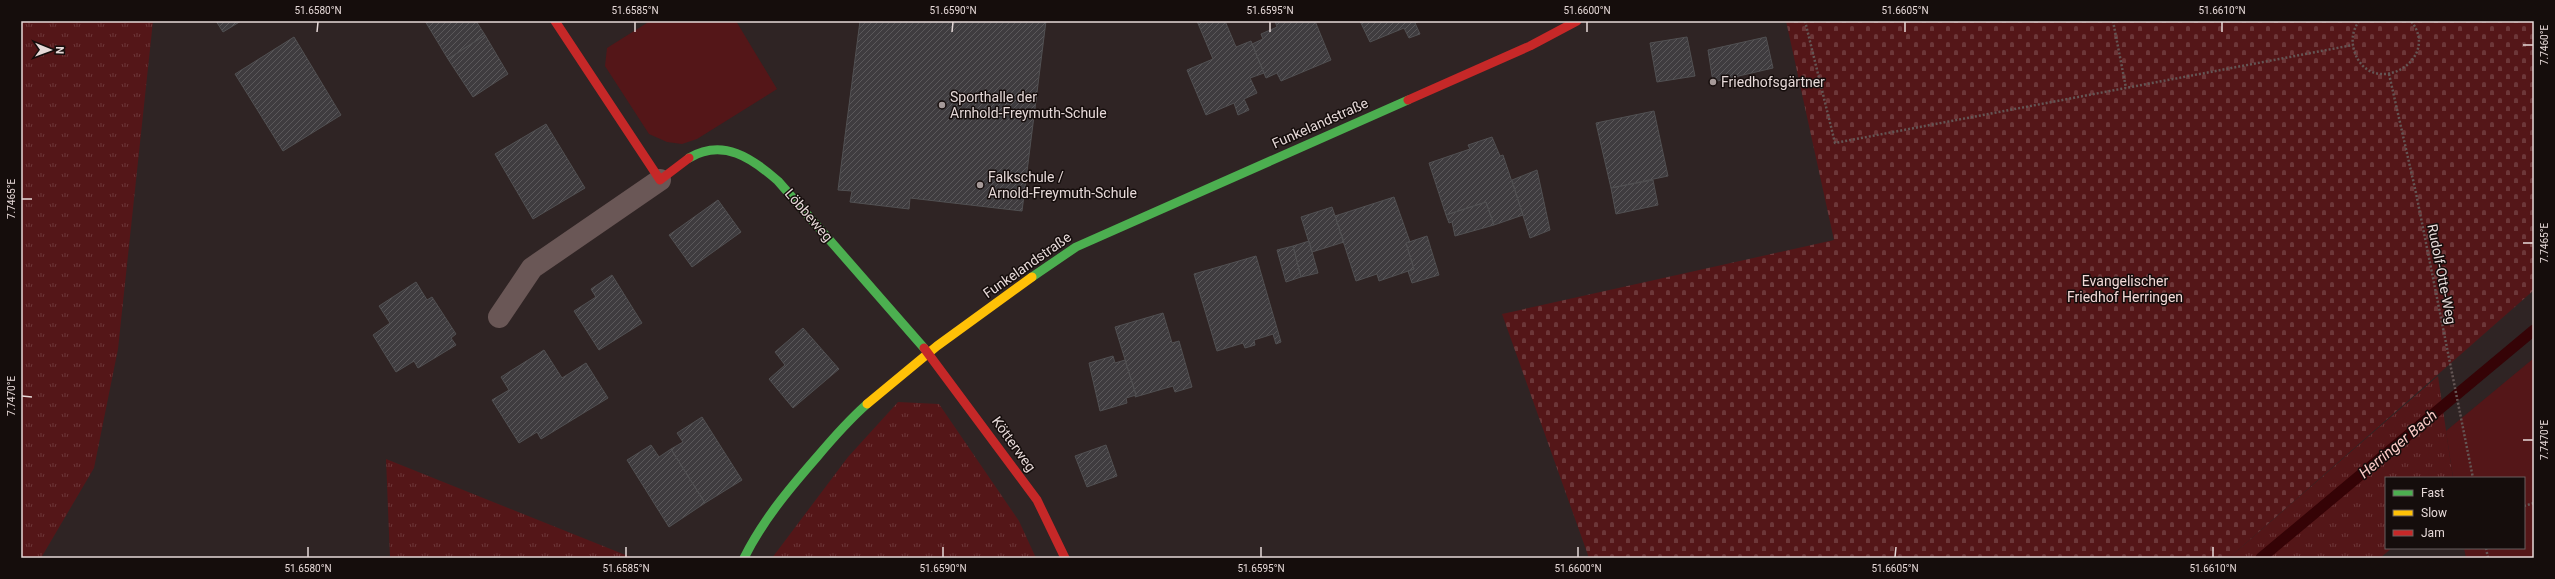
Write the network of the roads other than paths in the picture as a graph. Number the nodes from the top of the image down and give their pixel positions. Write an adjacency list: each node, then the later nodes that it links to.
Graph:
1 (555, 21): 3 (street)
2 (1577, 21): 5 (street, Funkelandstraße)
3 (660, 180): 4 (street, Löbbeweg); 5 (street, Löbbeweg)
4 (498, 317)
5 (929, 354): 6 (street, Funkelandstraße); 7 (street, Kötterweg)
6 (744, 558)
7 (1065, 558)

